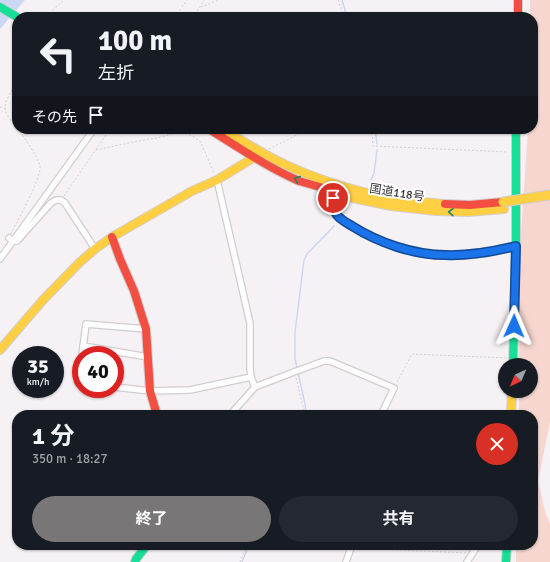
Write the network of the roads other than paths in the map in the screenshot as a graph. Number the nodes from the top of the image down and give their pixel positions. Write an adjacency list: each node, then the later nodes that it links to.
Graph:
1 (518, 0): 3 (main road)
2 (0, 7): 4 (main road)
3 (518, 12)
4 (12, 14)
5 (90, 134): 16 (street)
6 (218, 134): 9 (main road, 国道118号)
7 (230, 134): 9 (main road, 国道118号)
8 (516, 134): 17 (main road)
9 (258, 155): 10 (main road); 11 (main road, 国道118号)
10 (217, 180): 15 (main road); 26 (street)
11 (335, 188): 14 (main road, 国道118号); 17 (main road)
12 (550, 195): 14 (main road, 国道118号, bridge)
13 (550, 202): 14 (main road, 国道118号)
14 (503, 206)
15 (112, 237): 18 (main road); 20 (main road)
16 (11, 240): 18 (street); 19 (street)
17 (516, 246): 25 (main road)
18 (95, 249): 22 (main road)
19 (0, 259)
20 (146, 329): 21 (street); 24 (main road)
21 (83, 346)
22 (0, 350)
23 (124, 353): 24 (street)
24 (148, 357): 29 (main road)
25 (513, 358)
26 (251, 377): 27 (street); 29 (street)
27 (255, 387): 32 (street); 33 (street)
28 (124, 388): 29 (street)
29 (150, 391): 31 (main road)
30 (512, 398): 34 (main road)
31 (156, 410)
32 (234, 410)
33 (383, 410)
34 (511, 410)
35 (143, 550): 39 (main road)
36 (351, 550): 40 (street)
37 (474, 550): 41 (street)
38 (507, 550): 42 (main road)
39 (134, 561)
40 (346, 562)
41 (467, 562)
42 (506, 562)

